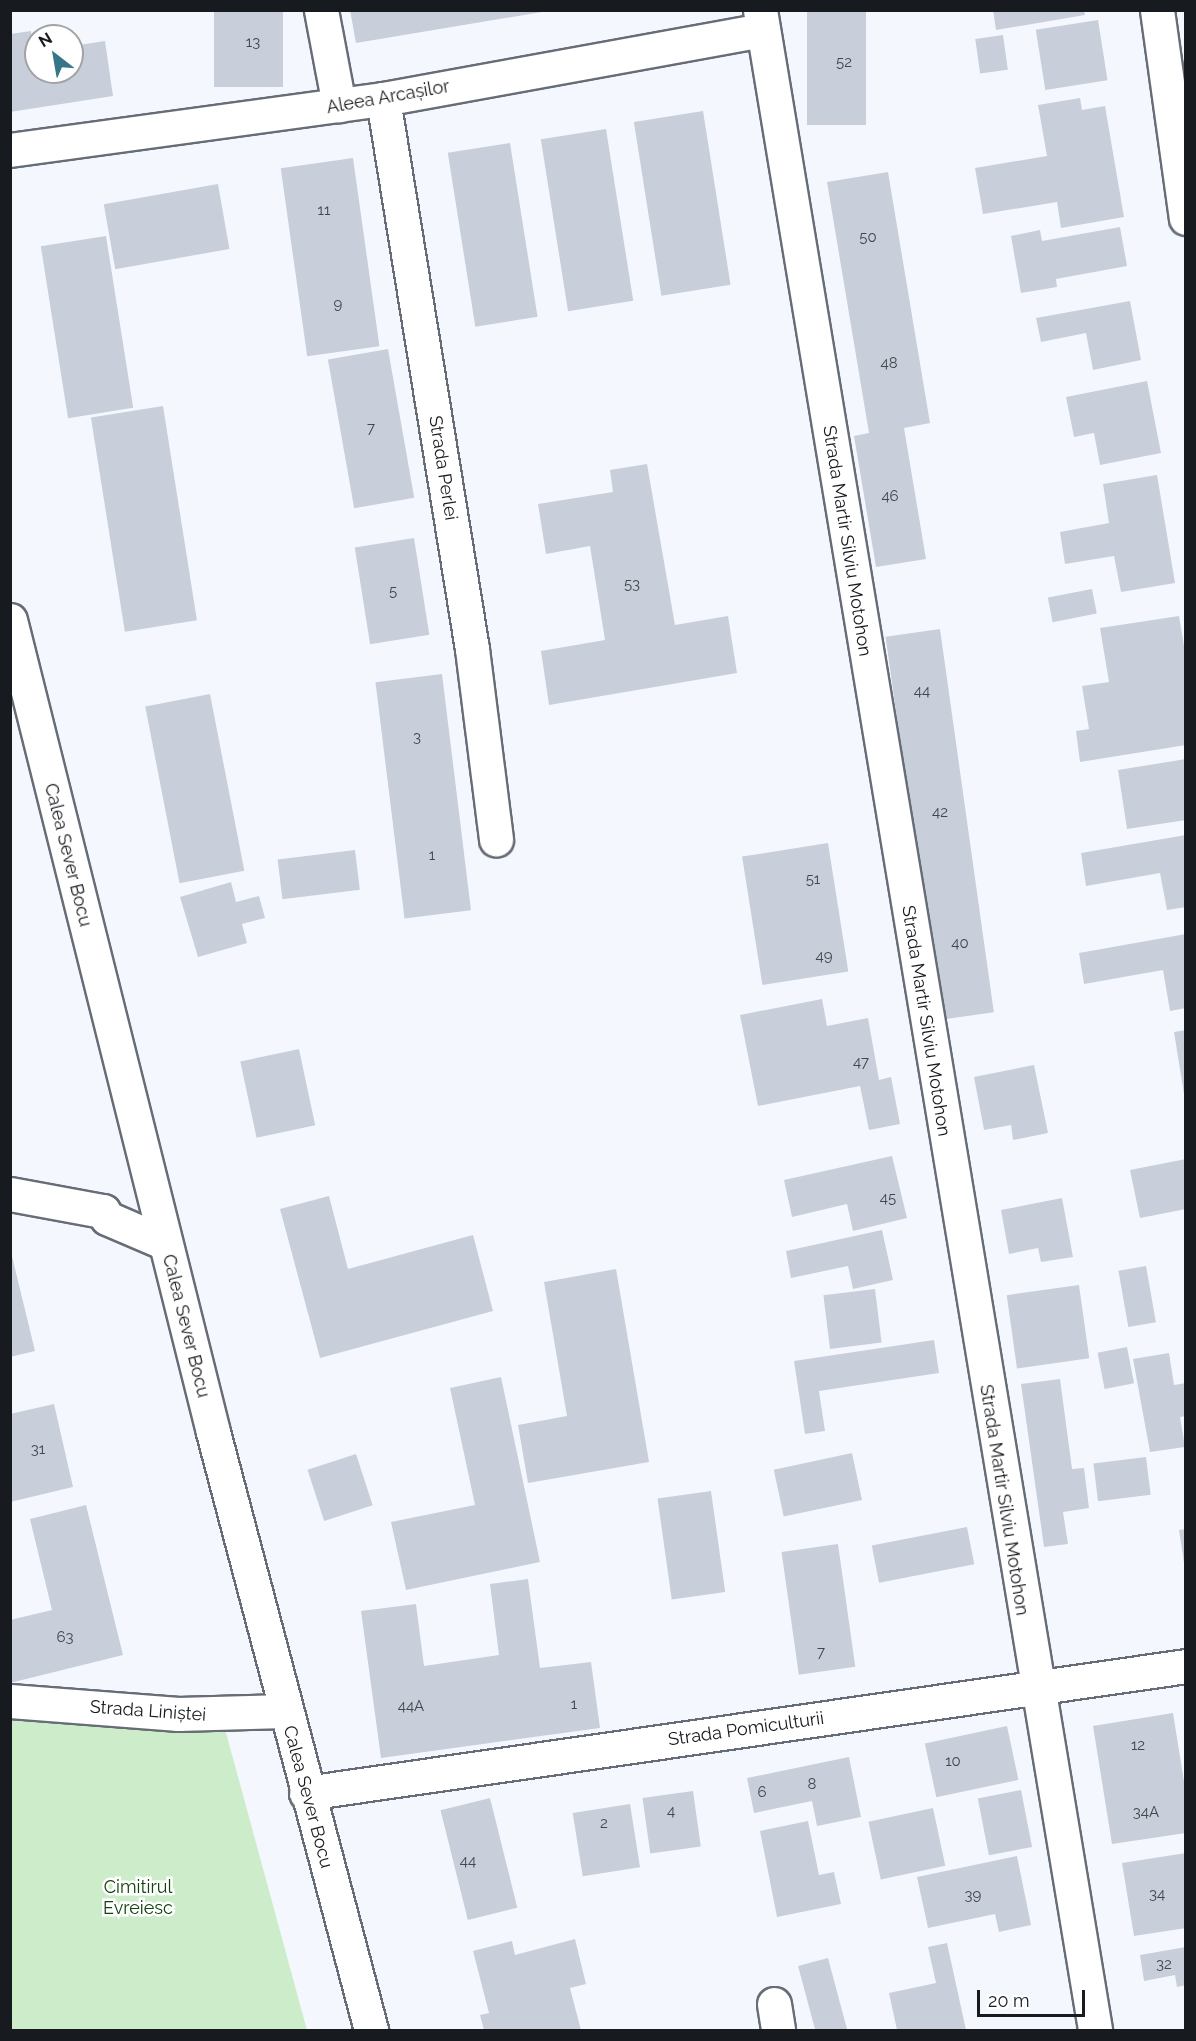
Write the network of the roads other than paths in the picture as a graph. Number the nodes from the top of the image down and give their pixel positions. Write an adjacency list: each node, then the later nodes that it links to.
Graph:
1 (321, 10): 5 (street)
2 (1157, 10): 6 (street)
3 (762, 20): 4 (street, Aleea Arcașilor); 14 (street, Strada Martir Silviu Motohon)
4 (383, 99): 5 (street, Aleea Arcașilor); 10 (street, Strada Perlei)
5 (339, 105): 7 (street, Aleea Arcașilor)
6 (1179, 123): 8 (street)
7 (10, 150)
8 (1185, 218)
9 (10, 620): 12 (street, Calea Sever Bocu)
10 (496, 839)
11 (10, 1194): 12 (street)
12 (165, 1243): 16 (street, Calea Sever Bocu)
13 (1185, 1666): 14 (street, Strada Pomiculturii)
14 (1035, 1687): 17 (street, Strada Pomiculturii); 19 (street, Strada Martir Silviu Motohon)
15 (10, 1701): 16 (street, Strada Liniștei)
16 (285, 1711): 17 (street, Calea Sever Bocu)
17 (306, 1793): 18 (street, Calea Sever Bocu)
18 (371, 2031)
19 (1095, 2031)

